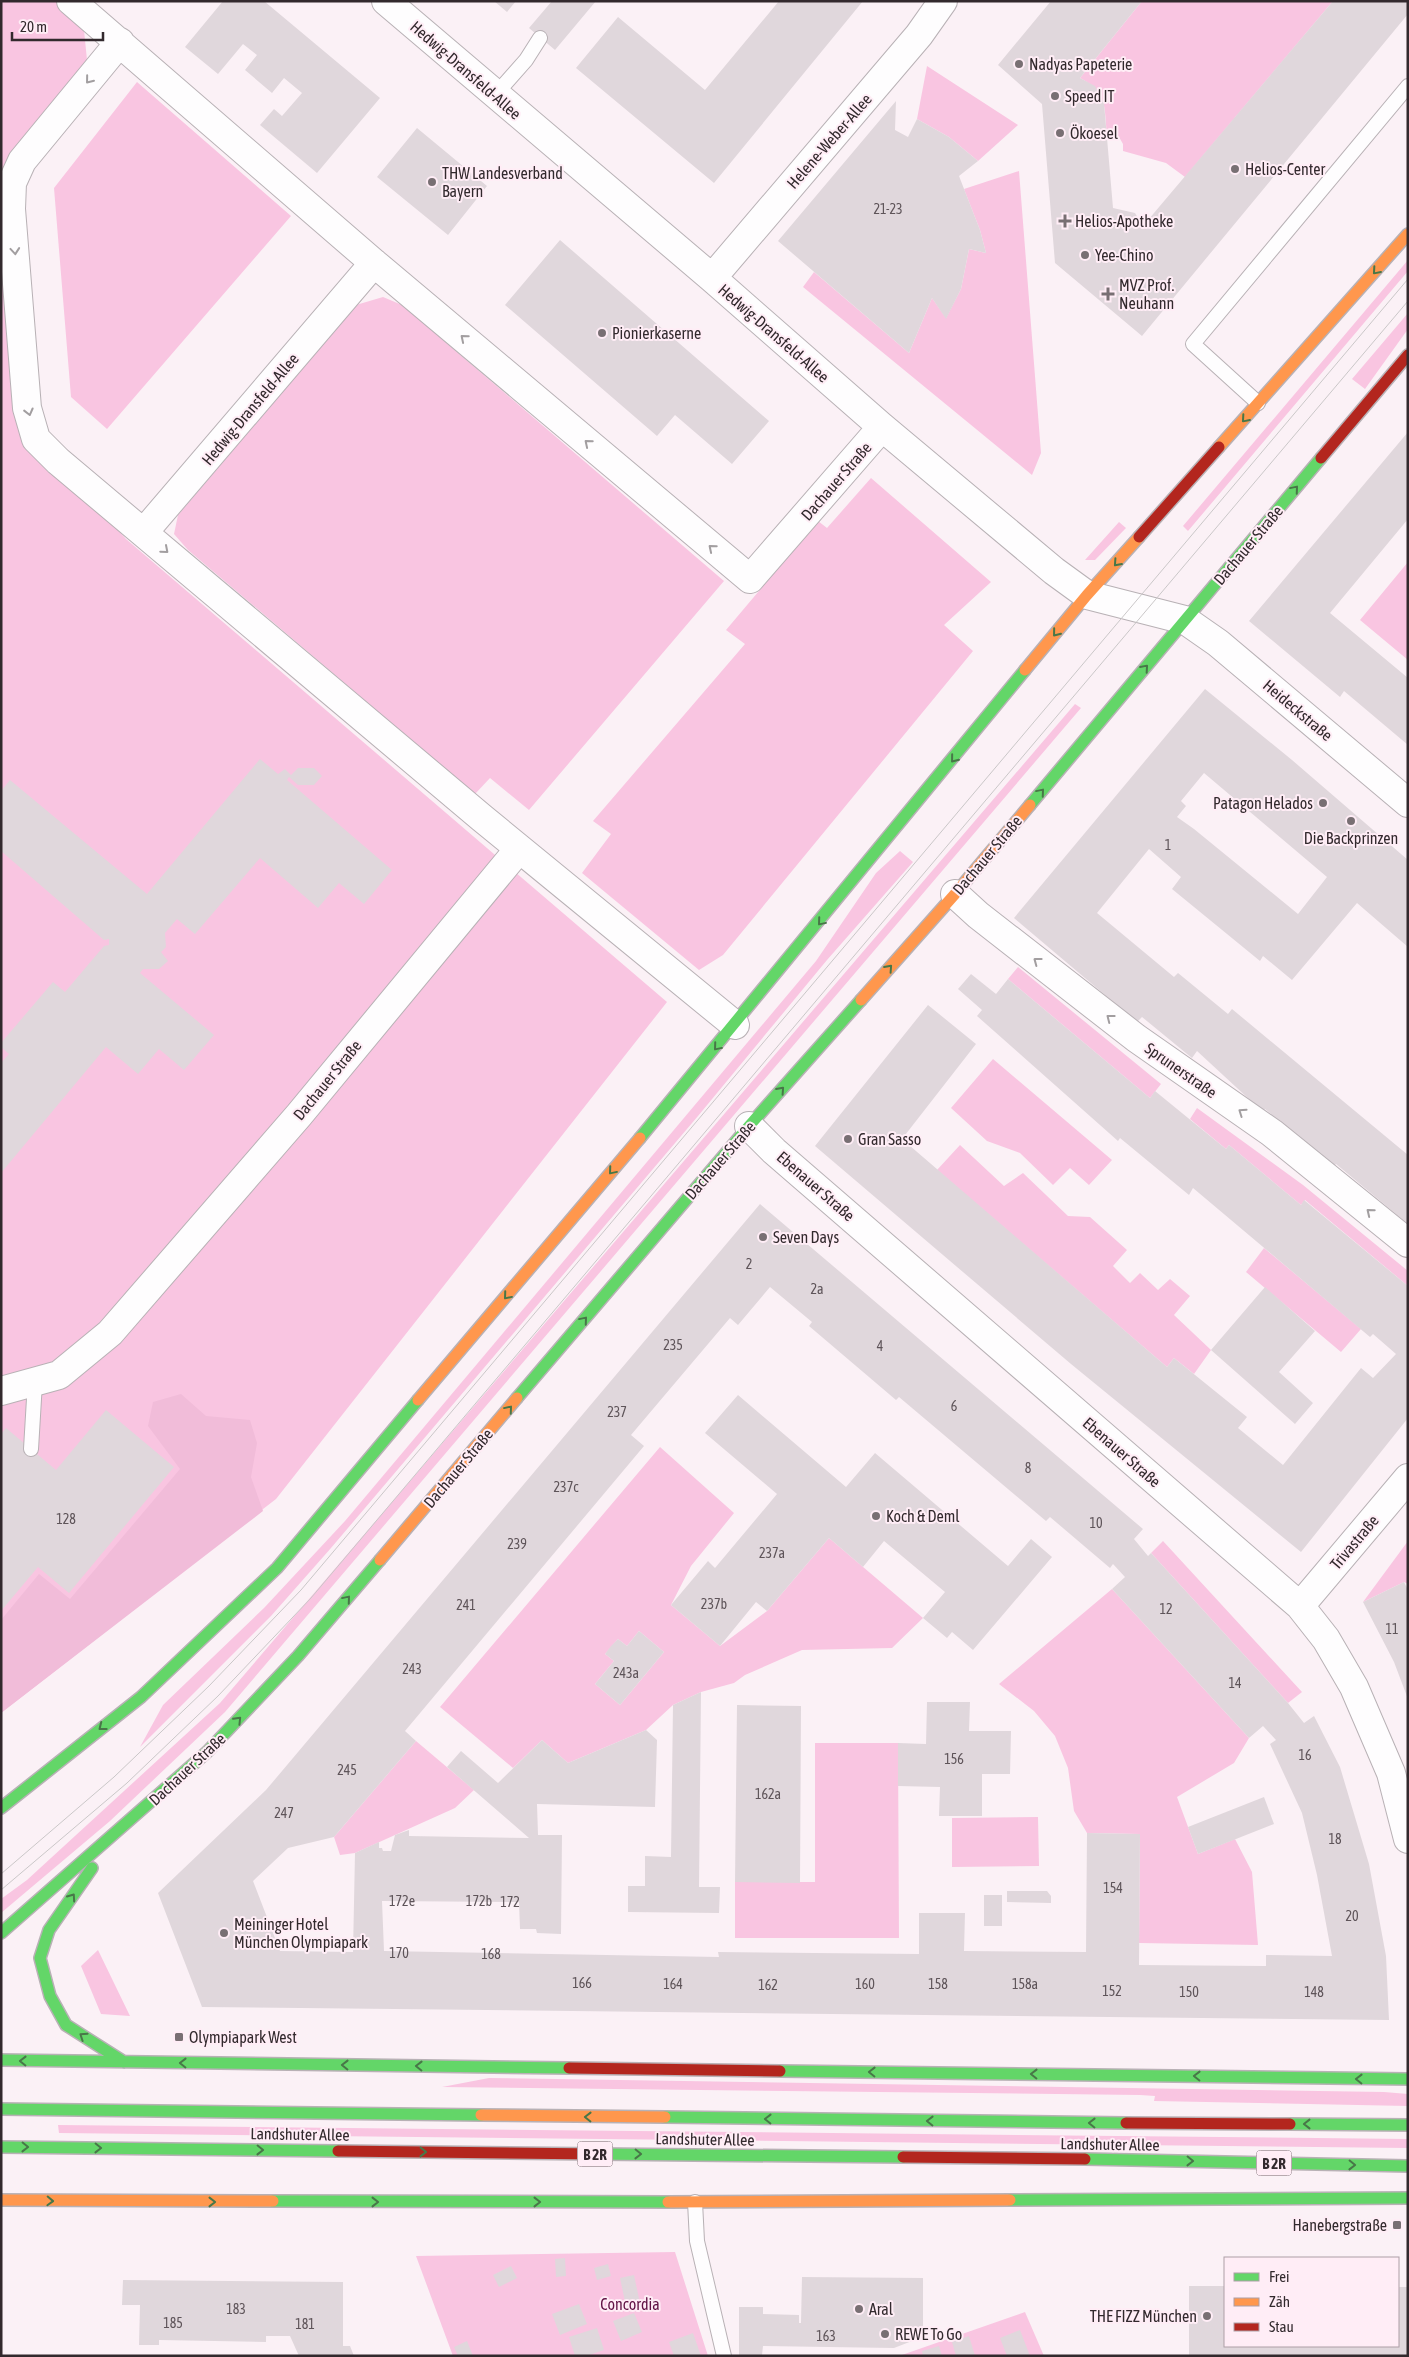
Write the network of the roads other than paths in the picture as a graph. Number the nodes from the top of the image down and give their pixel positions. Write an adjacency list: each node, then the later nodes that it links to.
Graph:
1 (71, 1): 5 (street)
2 (386, 1): 7 (street, Hedwig-Dransfeld-Allee)
3 (943, 1): 11 (street, Helene-Weber-Allee)
4 (540, 38): 7 (lane)
5 (120, 42): 8 (street, one-way to 8); 10 (street)
6 (1408, 86): 13 (lane)
7 (495, 95): 11 (street, Hedwig-Dransfeld-Allee)
8 (6, 205): 15 (street, one-way to 15)
9 (1408, 234): 13 (main road, one-way to 13)
10 (374, 263): 14 (street, Dachauer Straße, one-way to 10); 15 (street, Hedwig-Dransfeld-Allee)
11 (712, 278): 14 (street, Hedwig-Dransfeld-Allee)
12 (1408, 355): 17 (main road, Dachauer Straße, one-way to 12)
13 (1258, 403): 16 (main road, one-way to 16)
14 (882, 427): 16 (street, Hedwig-Dransfeld-Allee)
15 (144, 532): 19 (street, one-way to 19)
16 (1087, 595): 17 (street, Hedwig-Dransfeld-Allee); 21 (main road, one-way to 21)
17 (1186, 620): 18 (street, Heideckstraße); 20 (main road, Dachauer Straße, one-way to 17)
18 (1408, 803)
19 (519, 849): 21 (street); 24 (street, Dachauer Straße)
20 (955, 894): 22 (main road, Dachauer Straße, one-way to 20); 23 (street, Sprunerstraße, one-way to 20)
21 (735, 1025): 29 (main road, one-way to 29)
22 (749, 1126): 28 (street, Ebenauer Straße); 30 (main road, Dachauer Straße, one-way to 22)
23 (1408, 1243)
24 (35, 1382): 25 (street, Dachauer Straße); 26 (lane)
25 (1, 1391)
26 (31, 1449)
27 (1408, 1478): 28 (street, Trivastraße)
28 (1300, 1606): 31 (street, Ebenauer Straße)
29 (1, 1808)
30 (113, 1837): 32 (main road, Dachauer Straße); 34 (main road, one-way to 30)
31 (1408, 1839)
32 (1, 1933)
33 (1, 2060): 34 (main road, one-way to 33)
34 (124, 2062): 35 (main road, one-way to 34)
35 (1408, 2079)
36 (1, 2109): 37 (main road, Landshuter Allee, one-way to 36)
37 (1408, 2125)
38 (1, 2147): 39 (main road, Landshuter Allee / B 2R, one-way to 39)
39 (1408, 2166)
40 (1408, 2198): 42 (main road)
41 (1, 2200): 42 (main road, one-way to 42)
42 (695, 2202): 43 (lane)
43 (724, 2356)

